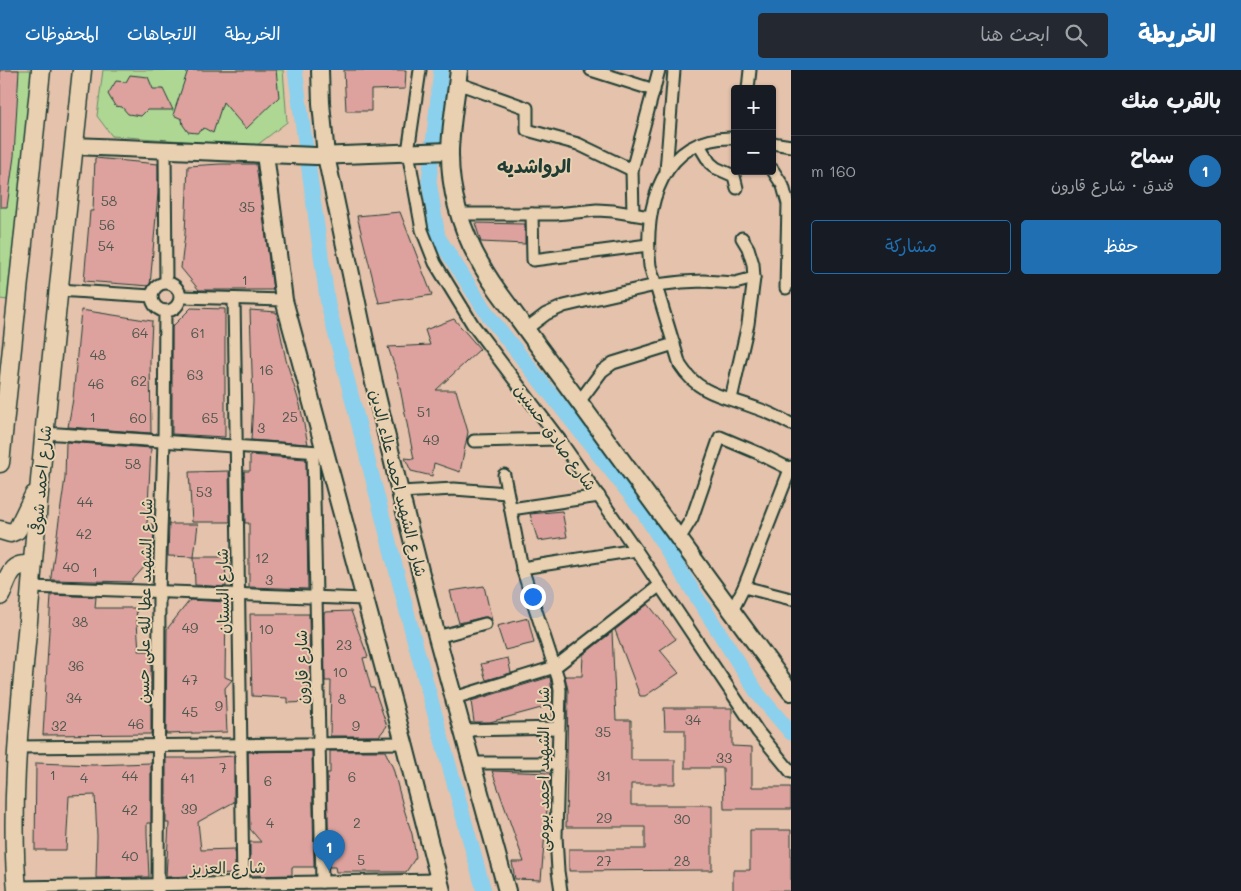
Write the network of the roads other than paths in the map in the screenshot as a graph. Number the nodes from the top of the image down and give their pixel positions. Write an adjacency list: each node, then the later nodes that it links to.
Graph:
1 (41, 70): 53 (main road)
2 (82, 70): 15 (main road, شارع احمد شوقى)
3 (320, 70): 21 (street, شارع الشهيد احمد علاء الدين)
4 (420, 70): 19 (street, شارع صادق حسنين)
5 (591, 70): 11 (street)
6 (659, 70): 11 (street)
7 (674, 70): 23 (street)
8 (750, 70): 10 (street)
9 (458, 77): 18 (street); 22 (street)
10 (748, 85)
11 (654, 90): 22 (street)
12 (731, 138): 14 (street)
13 (776, 144): 16 (street)
14 (698, 145): 23 (street); 25 (street)
15 (74, 146): 17 (street); 36 (main road, شارع احمد شوقى)
16 (791, 146)
17 (165, 150): 20 (street); 33 (street)
18 (446, 151): 19 (street); 26 (street)
19 (414, 152): 21 (street); 48 (street, شارع صادق حسنين)
20 (269, 154): 21 (street); 40 (street)
21 (321, 156): 57 (street, شارع الشهيد احمد علاء الدين)
22 (632, 170): 28 (street)
23 (666, 171): 29 (street)
24 (776, 175): 35 (street)
25 (737, 188)
26 (458, 214): 27 (street); 42 (street)
27 (532, 214): 28 (street); 31 (street)
28 (633, 214): 29 (street)
29 (650, 217): 31 (street)
30 (742, 238): 32 (street)
31 (648, 245): 34 (street)
32 (754, 278): 34 (street); 44 (street)
33 (166, 282): 37 (street); 38 (street)
34 (656, 285): 42 (street); 43 (street)
35 (786, 288)
36 (58, 290): 37 (street); 47 (main road, شارع احمد شوقى)
37 (152, 296): 41 (street)
38 (181, 297): 39 (street); 41 (street)
39 (234, 299): 40 (street); 51 (street, شارع البستان)
40 (284, 300): 52 (street)
41 (165, 311): 50 (street, شارع الشهيد عطا لله على حسن)
42 (526, 329): 45 (street)
43 (674, 344): 44 (street); 45 (street)
44 (731, 399): 46 (street)
45 (579, 402): 62 (street)
46 (791, 424)
47 (44, 433): 50 (street); 56 (main road, شارع احمد شوقى)
48 (559, 439): 49 (street); 59 (street, شارع صادق حسنين)
49 (474, 441)
50 (164, 442): 51 (street); 69 (street, شارع الشهيد عطا لله على حسن)
51 (236, 447): 52 (street); 70 (street, شارع البستان)
52 (319, 452): 72 (street, شارع قارون); 73 (street)
53 (0, 463)
54 (791, 468): 62 (street); 68 (street)
55 (504, 475): 58 (street, شارع الشهيد احمد بيومى)
56 (40, 483): 61 (main road); 64 (main road, شارع احمد شوقى)
57 (400, 492): 58 (street); 77 (street, شارع الشهيد احمد علاء الدين)
58 (507, 493): 60 (street, شارع الشهيد احمد بيومى)
59 (599, 496): 60 (street); 63 (street, شارع صادق حسنين)
60 (511, 509): 65 (street, شارع الشهيد احمد بيومى)
61 (0, 530)
62 (679, 539): 75 (street)
63 (636, 550): 65 (street); 66 (street, شارع صادق حسنين)
64 (32, 566): 67 (main road, شارع احمد شوقى); 71 (main road)
65 (522, 568): 78 (street, شارع الشهيد احمد بيومى)
66 (659, 586): 78 (street); 90 (street, شارع صادق حسنين)
67 (30, 587): 69 (street); 87 (main road, شارع احمد شوقى)
68 (744, 587): 74 (street); 75 (street)
69 (159, 592): 70 (street); 85 (street, شارع الشهيد عطا لله على حسن)
70 (239, 595): 72 (street); 86 (street, شارع البستان)
71 (0, 596)
72 (316, 598): 73 (street); 84 (street, شارع قارون)
73 (365, 599): 83 (street)
74 (791, 599)
75 (732, 612): 79 (street)
76 (485, 624): 77 (street)
77 (437, 636): 80 (street, شارع الشهيد احمد علاء الدين)
78 (555, 668): 80 (street); 81 (street, شارع الشهيد احمد بيومى)
79 (791, 692)
80 (454, 698): 82 (street, شارع الشهيد احمد علاء الدين)
81 (558, 728): 82 (street); 89 (street, شارع الشهيد احمد بيومى)
82 (462, 730): 88 (street, شارع الشهيد احمد علاء الدين)
83 (404, 743): 84 (street); 93 (street)
84 (319, 744): 86 (street); 91 (street, شارع قارون)
85 (158, 745): 86 (street); 87 (street); 94 (street, شارع الشهيد عطا لله على حسن)
86 (241, 745): 92 (street, شارع البستان)
87 (18, 746): 95 (main road, شارع احمد شوقى)
88 (472, 763): 89 (street); 96 (street, شارع الشهيد احمد علاء الدين)
89 (558, 763): 97 (street, شارع الشهيد احمد بيومى)
90 (791, 772)
91 (322, 882): 92 (street, شارع العزيز); 93 (street, شارع العزيز)
92 (243, 883): 94 (street, شارع العزيز)
93 (440, 886)
94 (157, 888): 95 (street, شارع العزيز)
95 (17, 889)
96 (507, 891)
97 (561, 891)

